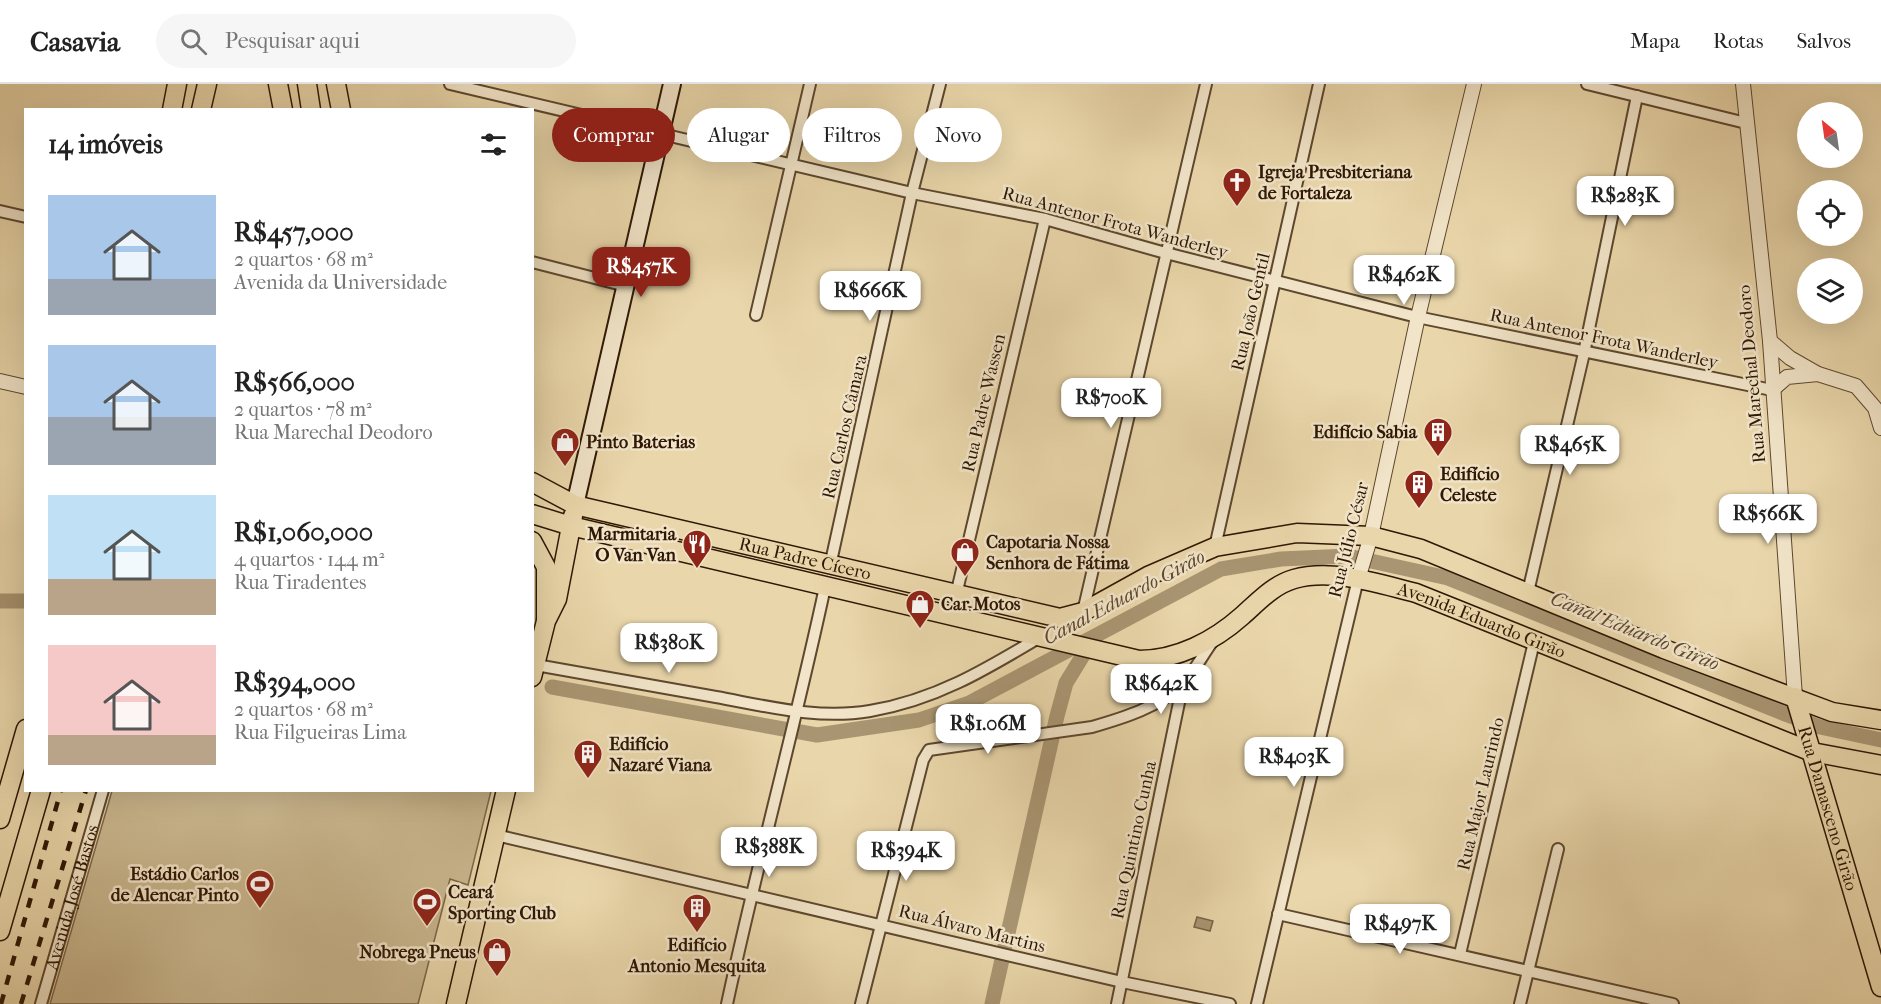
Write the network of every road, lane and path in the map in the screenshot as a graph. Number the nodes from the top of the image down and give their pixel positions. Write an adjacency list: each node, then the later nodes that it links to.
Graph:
1 (177, 84): 16 (main road)
2 (207, 84): 17 (main road)
3 (278, 84): 18 (main road)
4 (307, 84): 19 (main road)
5 (336, 84): 20 (main road)
6 (450, 84): 21 (street, Rua Antenor Frota Wanderley)
7 (672, 84): 22 (main road)
8 (810, 84): 26 (street)
9 (940, 84): 27 (street, Rua Carlos Câmara)
10 (1206, 84): 31 (street)
11 (1319, 84): 33 (street, Rua João Gentil)
12 (1474, 84): 36 (street, Rua Júlio César)
13 (1587, 84): 15 (street)
14 (1743, 84): 23 (street, Rua Marechal Deodoro)
15 (1637, 96): 23 (street); 38 (street)
16 (172, 108)
17 (201, 108)
18 (283, 108)
19 (311, 108)
20 (341, 108)
21 (553, 108)
22 (666, 108)
23 (1746, 123): 37 (street, Rua Marechal Deodoro)
24 (675, 137): 26 (street, Rua Antenor Frota Wanderley)
25 (654, 162): 34 (main road)
26 (791, 164): 27 (street, Rua Antenor Frota Wanderley); 35 (street)
27 (912, 193): 30 (street, Rua Antenor Frota Wanderley); 51 (street, Rua Carlos Câmara)
28 (0, 211): 29 (street)
29 (24, 217)
30 (1046, 219): 31 (street, Rua Antenor Frota Wanderley); 55 (street, Rua Padre Wassen)
31 (1167, 254): 33 (street, Rua Antenor Frota Wanderley); 56 (street)
32 (534, 263): 34 (street)
33 (1275, 282): 36 (street, Rua Antenor Frota Wanderley); 50 (street, Rua João Gentil)
34 (626, 286): 45 (main road)
35 (756, 315)
36 (1418, 318): 38 (street, Rua Antenor Frota Wanderley); 48 (street, Rua Júlio César)
37 (1770, 341): 39 (street); 42 (street, Rua Marechal Deodoro)
38 (1584, 353): 42 (street, Rua Antenor Frota Wanderley); 54 (street)
39 (1818, 374): 42 (street); 43 (street)
40 (0, 381): 41 (street)
41 (24, 387)
42 (1772, 390): 64 (street, Rua Marechal Deodoro)
43 (1881, 428)
44 (534, 483): 45 (main road, Rua Padre Cícero)
45 (574, 505): 47 (main road); 51 (main road, Rua Padre Cícero)
46 (534, 515): 47 (main road, Rua Padre Cícero)
47 (571, 526): 53 (main road, Rua Padre Cícero); 57 (main road)
48 (1370, 541): 50 (main road); 52 (street, Rua Júlio César); 54 (main road)
49 (534, 545): 57 (main road)
50 (1215, 547): 56 (main road)
51 (830, 566): 55 (main road, Rua Padre Cícero)
52 (1359, 574): 58 (main road, Avenida Eduardo Girão); 60 (main road, Avenida Eduardo Girão); 77 (street, Rua Júlio César)
53 (825, 587): 59 (main road, Rua Padre Cícero); 65 (street)
54 (1528, 592): 64 (main road)
55 (956, 595): 56 (main road, Rua Padre Cícero)
56 (1083, 612)
57 (546, 621): 62 (main road)
58 (1217, 634): 61 (main road, Avenida Eduardo Girão); 63 (street)
59 (1048, 639): 61 (main road, Rua Padre Cícero); 65 (street)
60 (1534, 642): 68 (main road, Avenida Eduardo Girão); 80 (street, Rua Major Laurindo)
61 (1090, 649)
62 (534, 671): 65 (street)
63 (1183, 683): 78 (street); 82 (street, Rua Quintino Cunha)
64 (1800, 714): 66 (main road); 68 (main road, Rua Damasceno Girão)
65 (797, 715): 76 (street)
66 (1881, 720)
67 (24, 736): 73 (main road)
68 (1812, 752): 69 (main road, Avenida Eduardo Girão); 83 (main road, Rua Damasceno Girão)
69 (1881, 765)
70 (40, 792): 79 (main road)
71 (102, 792): 84 (street, Avenida José Bastos)
72 (506, 792): 74 (main road)
73 (0, 819)
74 (496, 836): 76 (street, Rua Álvaro Martins); 85 (main road)
75 (1558, 849): 81 (street)
76 (751, 893): 78 (street, Rua Álvaro Martins); 86 (street)
77 (1278, 914): 80 (street); 90 (street, Rua Júlio César)
78 (881, 924): 82 (street, Rua Álvaro Martins); 87 (street)
79 (0, 931)
80 (1460, 954): 81 (street)
81 (1528, 970): 91 (street); 92 (street)
82 (1122, 982): 88 (street, Rua Quintino Cunha); 89 (street, Rua Álvaro Martins)
83 (1881, 987)
84 (41, 1004)
85 (456, 1004)
86 (727, 1004)
87 (861, 1004)
88 (1117, 1004)
89 (1230, 1004)
90 (1257, 1004)
91 (1520, 1004)
92 (1672, 1004)

